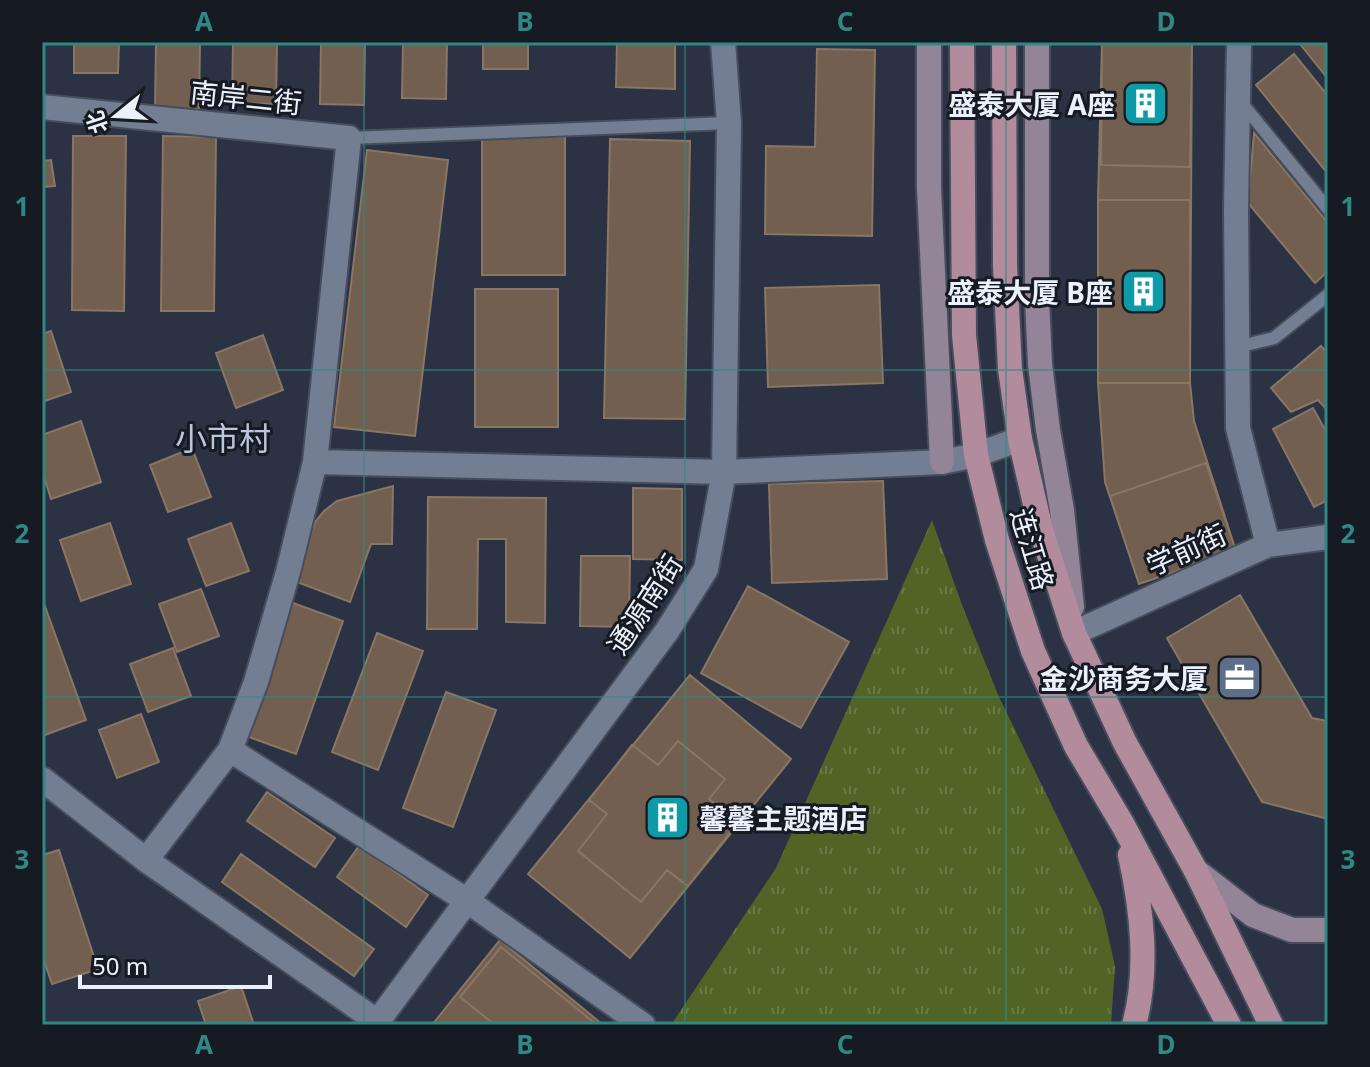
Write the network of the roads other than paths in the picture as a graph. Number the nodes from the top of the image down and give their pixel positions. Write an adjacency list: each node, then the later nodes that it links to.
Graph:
1 (723, 42): 9 (street, 通源南街)
2 (929, 42): 17 (main road)
3 (962, 42): 15 (main road, 连江路)
4 (1004, 42): 14 (main road, 连江路)
5 (1037, 42): 21 (main road, 连江路)
6 (1239, 42): 7 (street)
7 (1238, 98): 11 (lane); 13 (street)
8 (42, 107): 10 (street, 南岸二街)
9 (729, 123): 10 (lane); 18 (street, 通源南街)
10 (349, 138): 16 (street)
11 (1328, 209)
12 (1328, 295): 13 (lane)
13 (1237, 347): 20 (street)
14 (1020, 439): 15 (street); 21 (main road, 连江路)
15 (976, 455): 17 (street); 24 (main road, 连江路)
16 (315, 462): 18 (street); 22 (street)
17 (942, 462): 18 (street)
18 (724, 472): 27 (street, 通源南街)
19 (1328, 537): 20 (street, 学前街)
20 (1268, 545): 21 (street, 学前街)
21 (1074, 633): 26 (main road, 连江路)
22 (230, 750): 25 (street); 27 (street)
23 (42, 779): 25 (street)
24 (1123, 825): 31 (main road); 32 (main road, 连江路)
25 (146, 860): 29 (street)
26 (1196, 871): 28 (main road); 33 (main road, 连江路)
27 (466, 900): 29 (street, 通源南街); 30 (street)
28 (1328, 930)
29 (377, 1023)
30 (643, 1025)
31 (1134, 1025)
32 (1229, 1025)
33 (1271, 1025)

